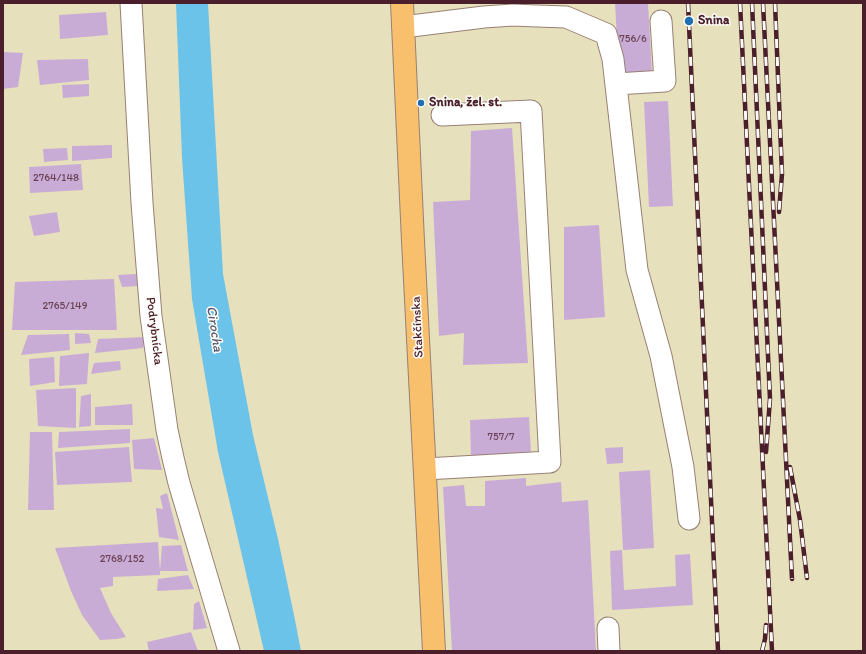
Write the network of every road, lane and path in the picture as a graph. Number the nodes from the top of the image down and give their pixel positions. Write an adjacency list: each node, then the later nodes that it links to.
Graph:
1 (131, 3): 11 (lane, Podrybnícka)
2 (402, 3): 5 (main road, Stakčínska)
3 (522, 9): 5 (lane); 6 (lane)
4 (661, 21): 6 (lane)
5 (403, 27): 8 (main road, Stakčínska)
6 (616, 84): 9 (lane)
7 (442, 116): 8 (lane)
8 (425, 469): 12 (main road, Stakčínska)
9 (689, 519)
10 (608, 628): 13 (lane)
11 (229, 651)
12 (434, 651)
13 (608, 651)

